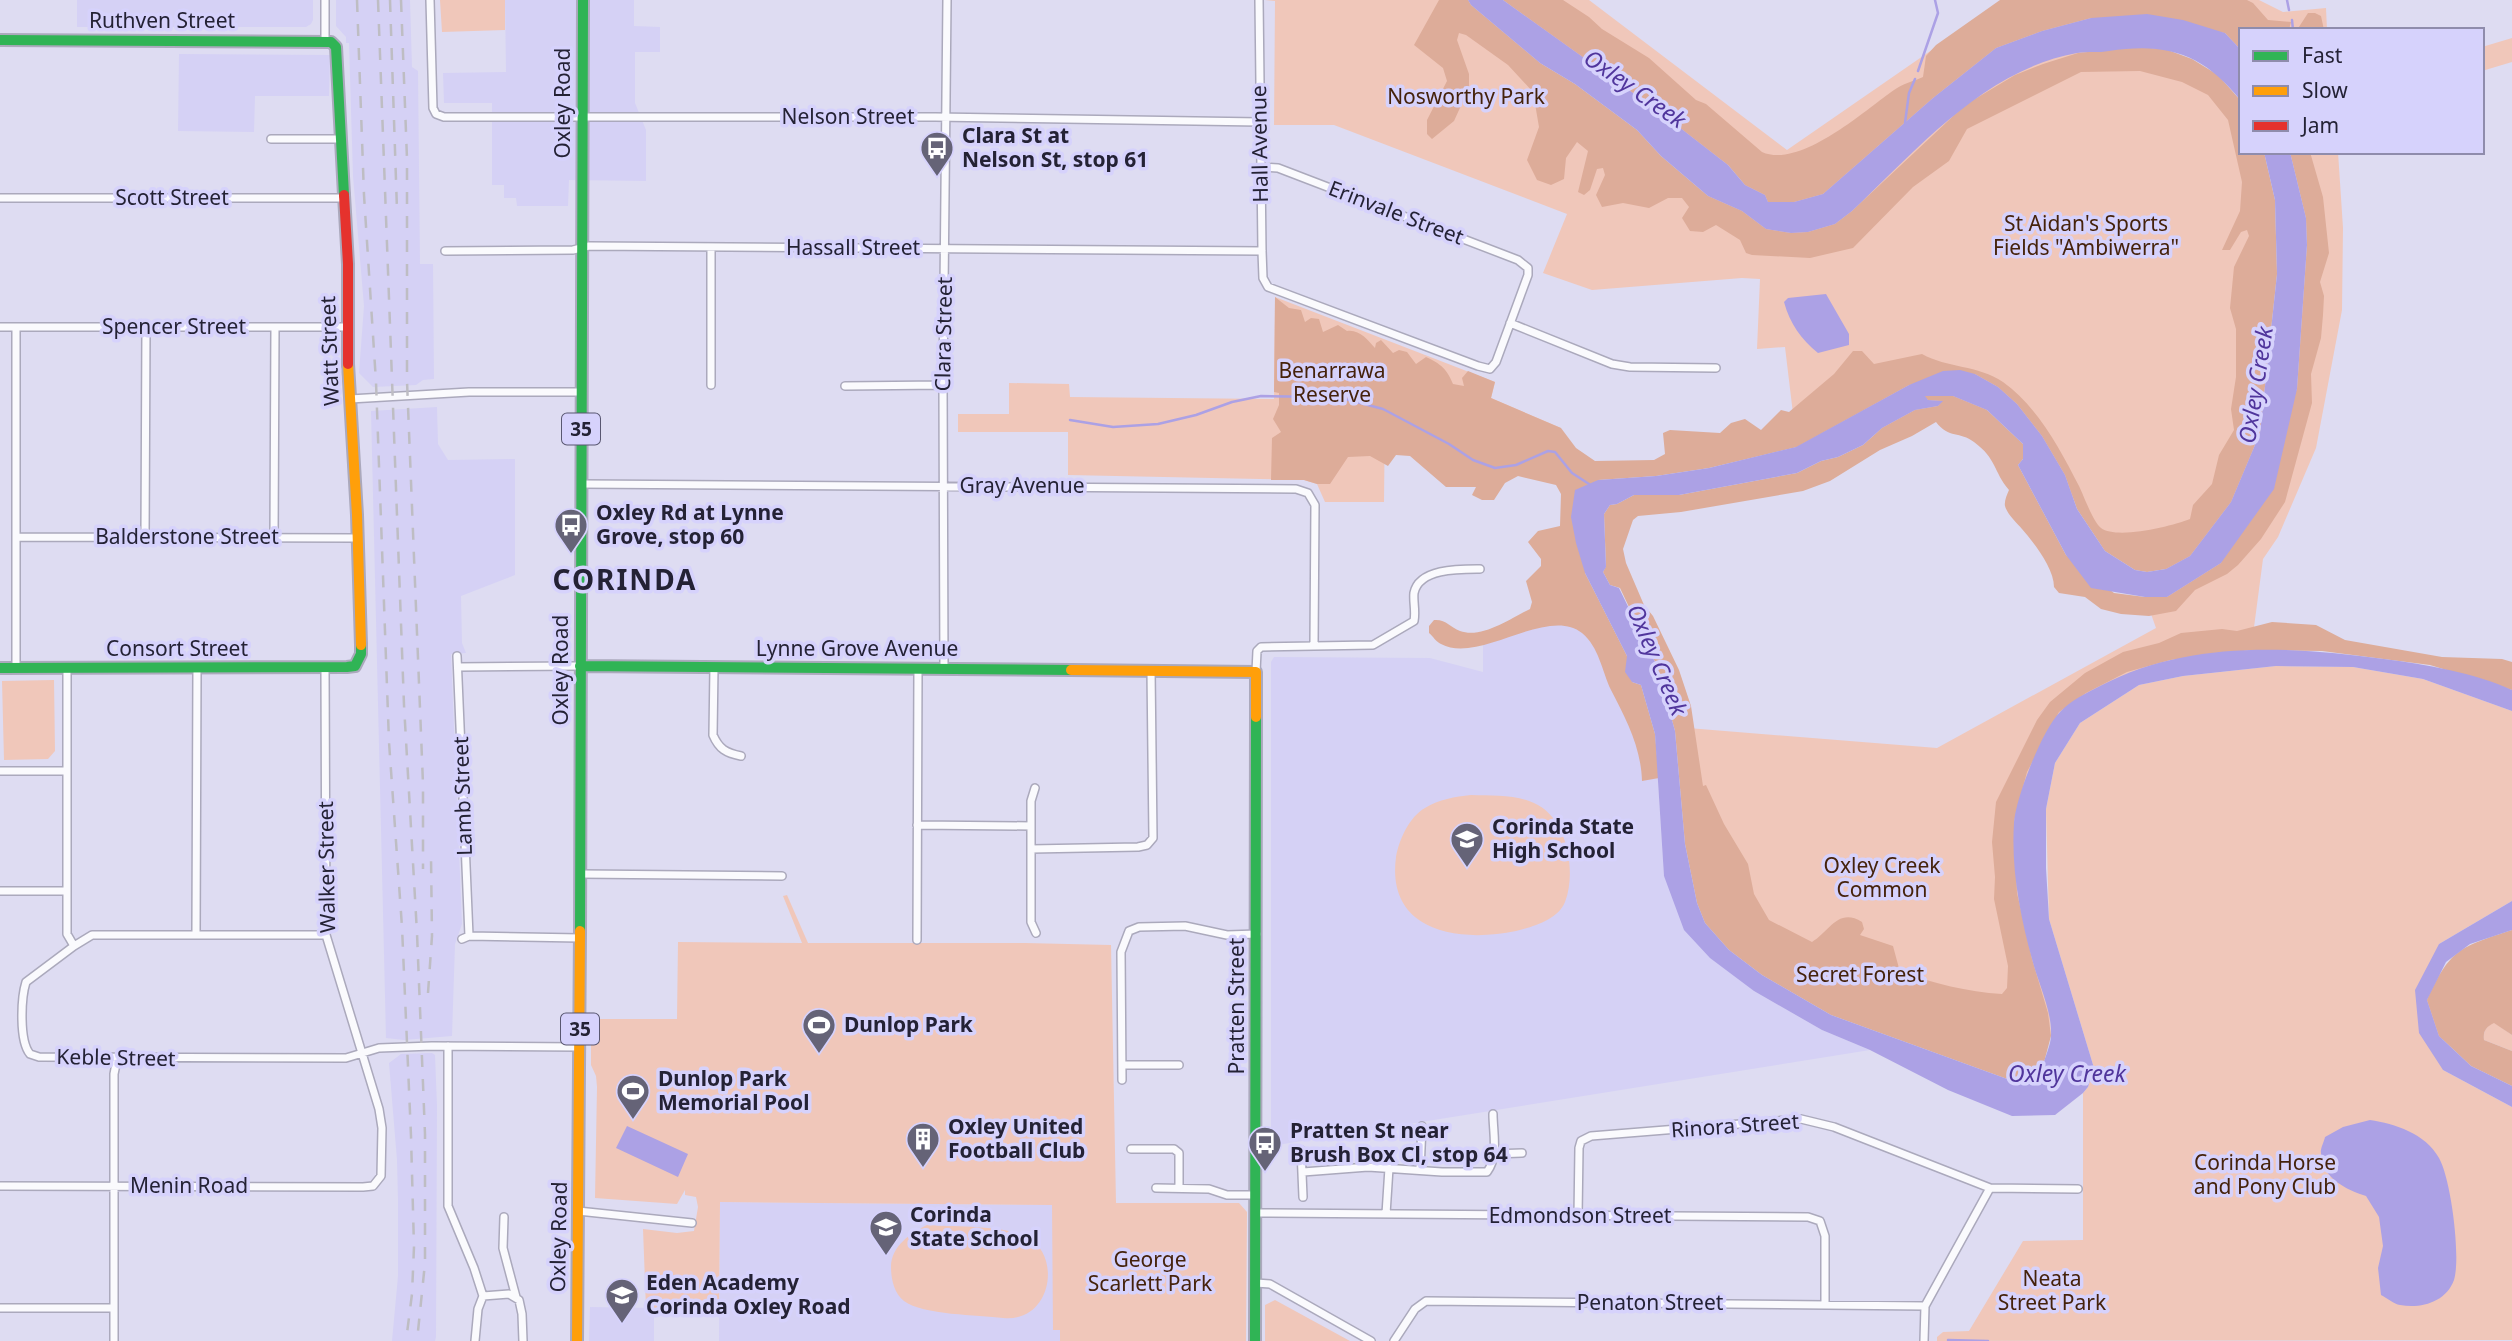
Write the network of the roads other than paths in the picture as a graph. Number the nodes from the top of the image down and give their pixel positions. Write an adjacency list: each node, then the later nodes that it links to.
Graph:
1 (325, 0): 7 (street)
2 (430, 0): 8 (street, Nelson Street)
3 (583, 0): 8 (street, Oxley Road / 35)
4 (947, 0): 9 (street, Clara Street)
5 (1259, 0): 10 (street, Hall Avenue)
6 (0, 40): 7 (street, Ruthven Street)
7 (325, 41): 12 (street, Watt Street)
8 (582, 117): 9 (street, Nelson Street); 17 (street, Oxley Road / 35)
9 (947, 117): 10 (street, Nelson Street); 18 (street, Clara Street)
10 (1260, 122): 13 (street, Hall Avenue)
11 (271, 139): 12 (street)
12 (340, 139): 15 (street, Watt Street)
13 (1261, 167): 20 (street, Hall Avenue); 21 (street, Erinvale Street)
14 (0, 198): 15 (street, Scott Street)
15 (344, 198): 26 (street, Watt Street)
16 (711, 247): 17 (street, Hassall Street); 18 (street, Hassall Street); 28 (street)
17 (582, 248): 19 (street, Hassall Street); 31 (street, Oxley Road / 35)
18 (945, 248): 20 (street, Hassall Street); 29 (street, Clara Street)
19 (445, 251)
20 (1262, 251): 21 (street, Hall Avenue)
21 (1510, 323): 27 (street)
22 (0, 327): 23 (street, Spencer Street)
23 (16, 327): 24 (street, Spencer Street); 35 (street)
24 (146, 327): 25 (street, Spencer Street); 36 (street)
25 (275, 327): 26 (street, Spencer Street); 37 (street)
26 (347, 327): 32 (street, Watt Street)
27 (1716, 368)
28 (712, 385)
29 (943, 385): 30 (street); 34 (street, Clara Street)
30 (845, 386)
31 (582, 392): 32 (street); 33 (street, Oxley Road / 35)
32 (350, 399): 38 (street, Watt Street)
33 (581, 484): 34 (street, Gray Avenue); 43 (street, Oxley Road / 35)
34 (945, 486): 40 (street, Gray Avenue); 52 (street, Clara Street)
35 (16, 537): 36 (street, Balderstone Street); 48 (street)
36 (145, 537): 37 (street, Balderstone Street)
37 (274, 538): 38 (street, Balderstone Street)
38 (358, 538): 42 (street, Watt Street)
39 (1480, 569): 40 (street)
40 (1314, 645): 54 (street)
41 (457, 656): 45 (street, Lamb Street)
42 (355, 666): 44 (street, Consort Street)
43 (580, 666): 45 (street, Lynne Grove Avenue); 46 (street, Lynne Grove Avenue); 62 (street, Oxley Road / 35)
44 (325, 667): 50 (street, Consort Street); 69 (street, Walker Street)
45 (458, 667): 70 (street, Lamb Street)
46 (714, 667): 51 (street, Lynne Grove Avenue); 55 (street)
47 (0, 668): 48 (street, Consort Street)
48 (16, 668): 49 (street, Consort Street)
49 (67, 668): 50 (street, Consort Street); 56 (street)
50 (197, 668): 68 (street)
51 (918, 668): 52 (street, Lynne Grove Avenue); 59 (street)
52 (944, 668): 53 (street, Lynne Grove Avenue)
53 (1151, 670): 54 (street, Lynne Grove Avenue); 61 (street)
54 (1256, 672): 67 (street, Pratten Street)
55 (741, 756)
56 (66, 771): 57 (street); 65 (street)
57 (0, 772)
58 (1035, 788): 60 (street)
59 (917, 825): 60 (street); 71 (street)
60 (1031, 826): 61 (street)
61 (1031, 849): 66 (street)
62 (580, 874): 63 (street); 70 (street, Oxley Road / 35)
63 (782, 876)
64 (0, 891): 65 (street)
65 (67, 891): 72 (street)
66 (1036, 933)
67 (1257, 934): 77 (street); 96 (street, Pratten Street)
68 (196, 935): 69 (street); 72 (street)
69 (326, 935): 75 (street, Walker Street)
70 (580, 938): 74 (street, Oxley Road / 35)
71 (917, 940)
72 (74, 946): 76 (street, Keble Street)
73 (448, 1046): 74 (street, Keble Street); 75 (street, Keble Street); 105 (street)
74 (580, 1047): 98 (street, Oxley Road / 35)
75 (362, 1053): 76 (street, Keble Street); 89 (street, Walker Street)
76 (117, 1059): 91 (street)
77 (1122, 1065): 78 (street); 79 (street)
78 (1179, 1065)
79 (1122, 1080)
80 (1493, 1114): 85 (street)
81 (1422, 1126): 87 (street)
82 (1132, 1149): 93 (street)
83 (1301, 1150): 88 (street)
84 (1522, 1153): 85 (street)
85 (1494, 1154): 87 (street)
86 (1389, 1168): 87 (street); 88 (street); 100 (street)
87 (1420, 1170)
88 (1303, 1172): 97 (street)
89 (377, 1182): 91 (street, Menin Road)
90 (0, 1186): 91 (street, Menin Road)
91 (114, 1186): 110 (street)
92 (1157, 1188): 93 (street)
93 (1179, 1188): 96 (street)
94 (1990, 1188): 95 (street, Rinora Street); 101 (street, Rinora Street); 108 (street)
95 (2078, 1189)
96 (1256, 1195): 99 (street, Pratten Street)
97 (1303, 1197)
98 (578, 1211): 103 (street); 114 (street, Oxley Road / 35)
99 (1256, 1213): 100 (street, Edmondson Street); 104 (street, Pratten Street)
100 (1386, 1214): 101 (street, Edmondson Street)
101 (1578, 1216): 107 (street, Edmondson Street)
102 (504, 1217): 106 (street)
103 (692, 1223)
104 (1256, 1283): 115 (street, Pratten Street); 116 (street)
105 (483, 1296): 106 (street); 112 (street)
106 (516, 1297): 113 (street)
107 (1825, 1304): 108 (street, Penaton Street); 117 (street, Penaton Street)
108 (1925, 1306): 118 (street)
109 (0, 1308): 110 (street)
110 (114, 1308): 111 (street)
111 (114, 1341)
112 (475, 1341)
113 (523, 1341)
114 (577, 1341)
115 (1255, 1341)
116 (1371, 1341)
117 (1394, 1341)
118 (1924, 1341)

